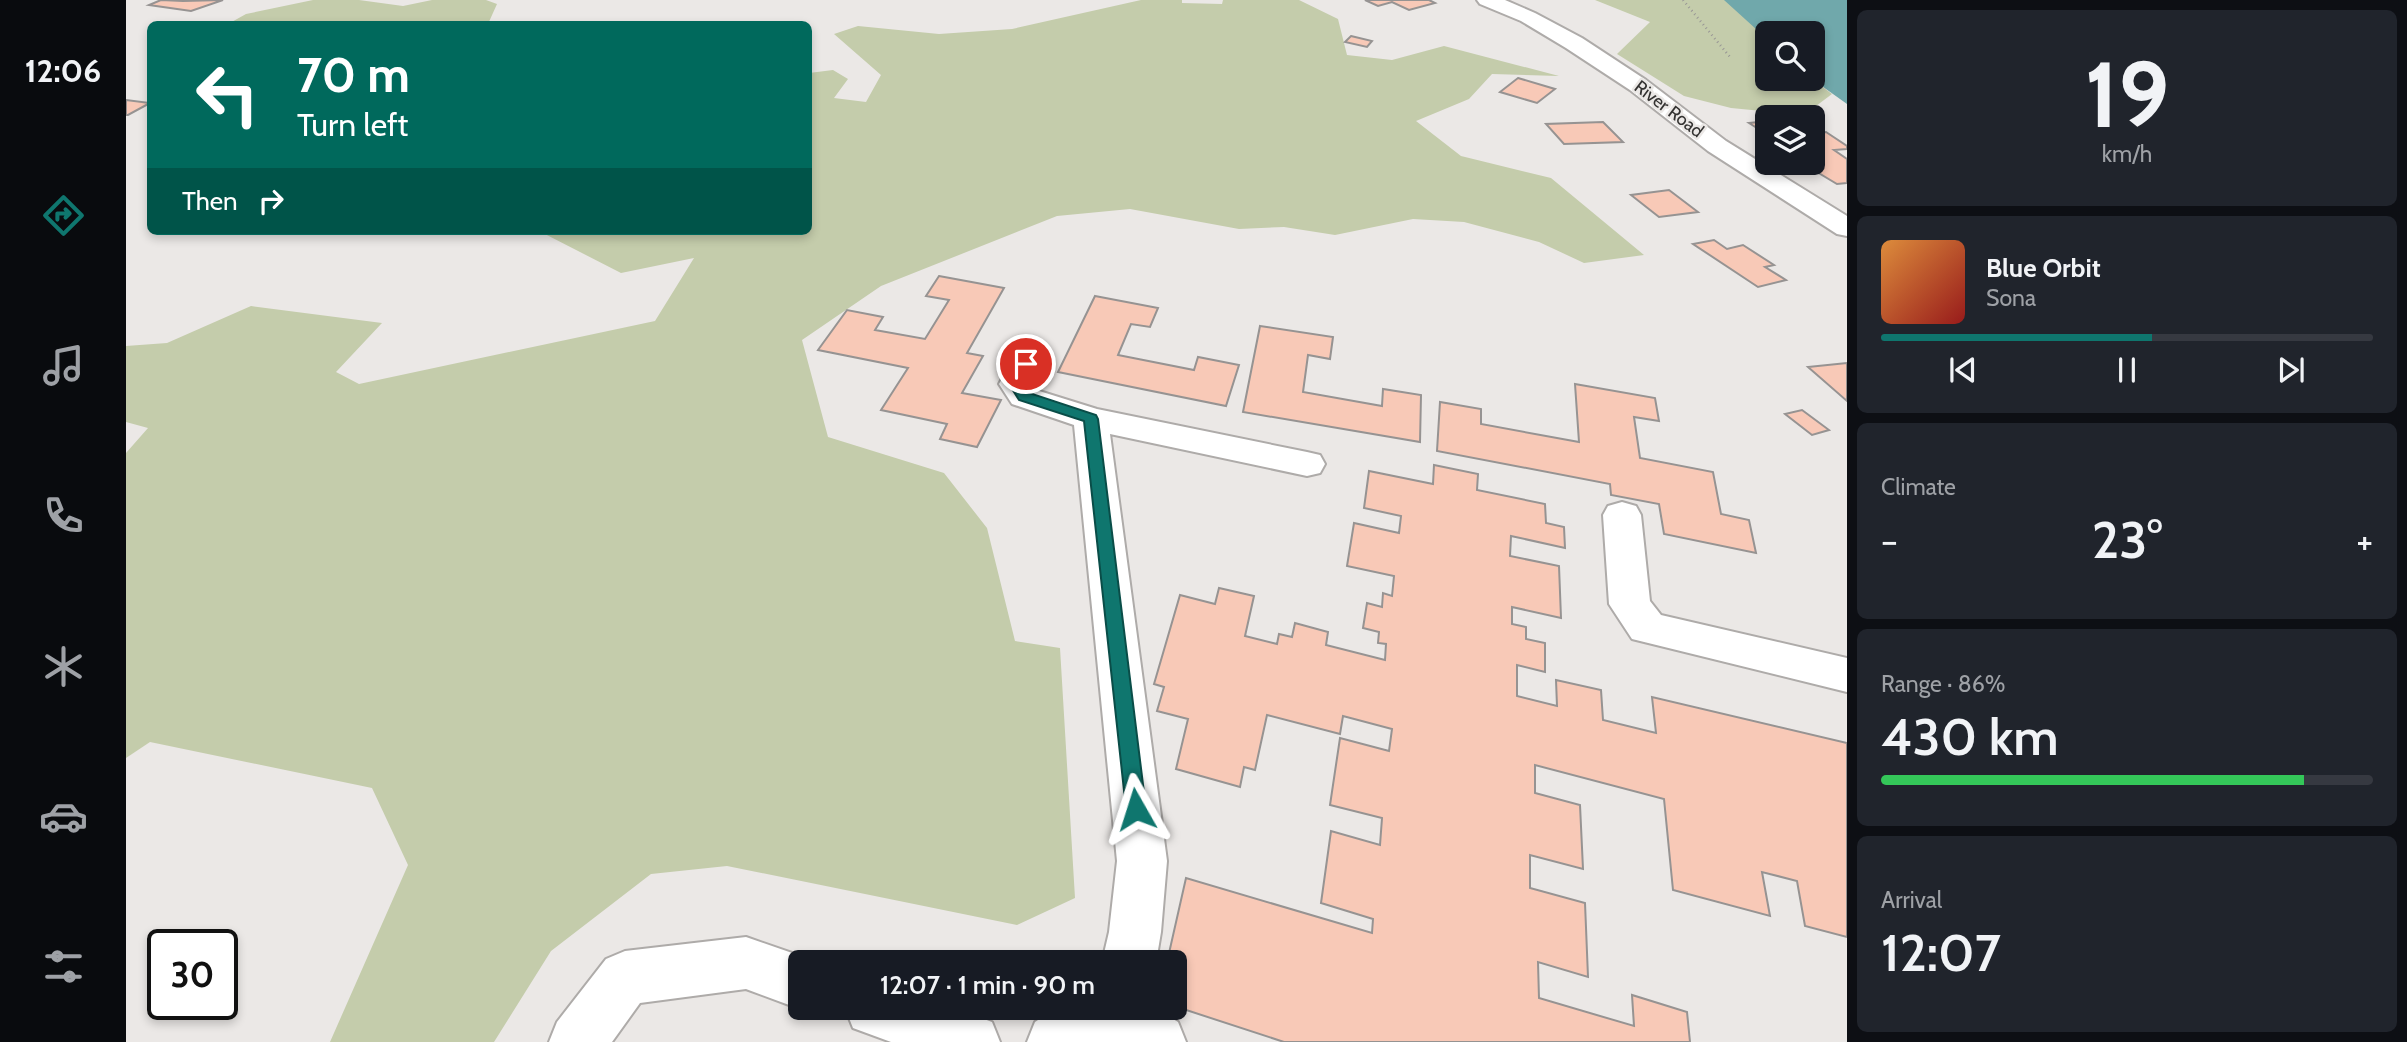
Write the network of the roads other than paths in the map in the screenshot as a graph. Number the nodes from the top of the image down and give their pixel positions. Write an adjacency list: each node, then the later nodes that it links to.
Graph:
1 (1486, 0): 2 (street, River Road)
2 (1847, 228)
3 (1026, 364): 4 (street)
4 (1091, 419): 5 (street); 8 (street)
5 (1307, 464)
6 (1622, 515): 7 (street)
7 (1847, 676)
8 (1131, 950)
9 (788, 978): 12 (street)
10 (908, 1020): 13 (street)
11 (1131, 1023): 14 (street)
12 (578, 1042)
13 (972, 1042)
14 (1055, 1042)

